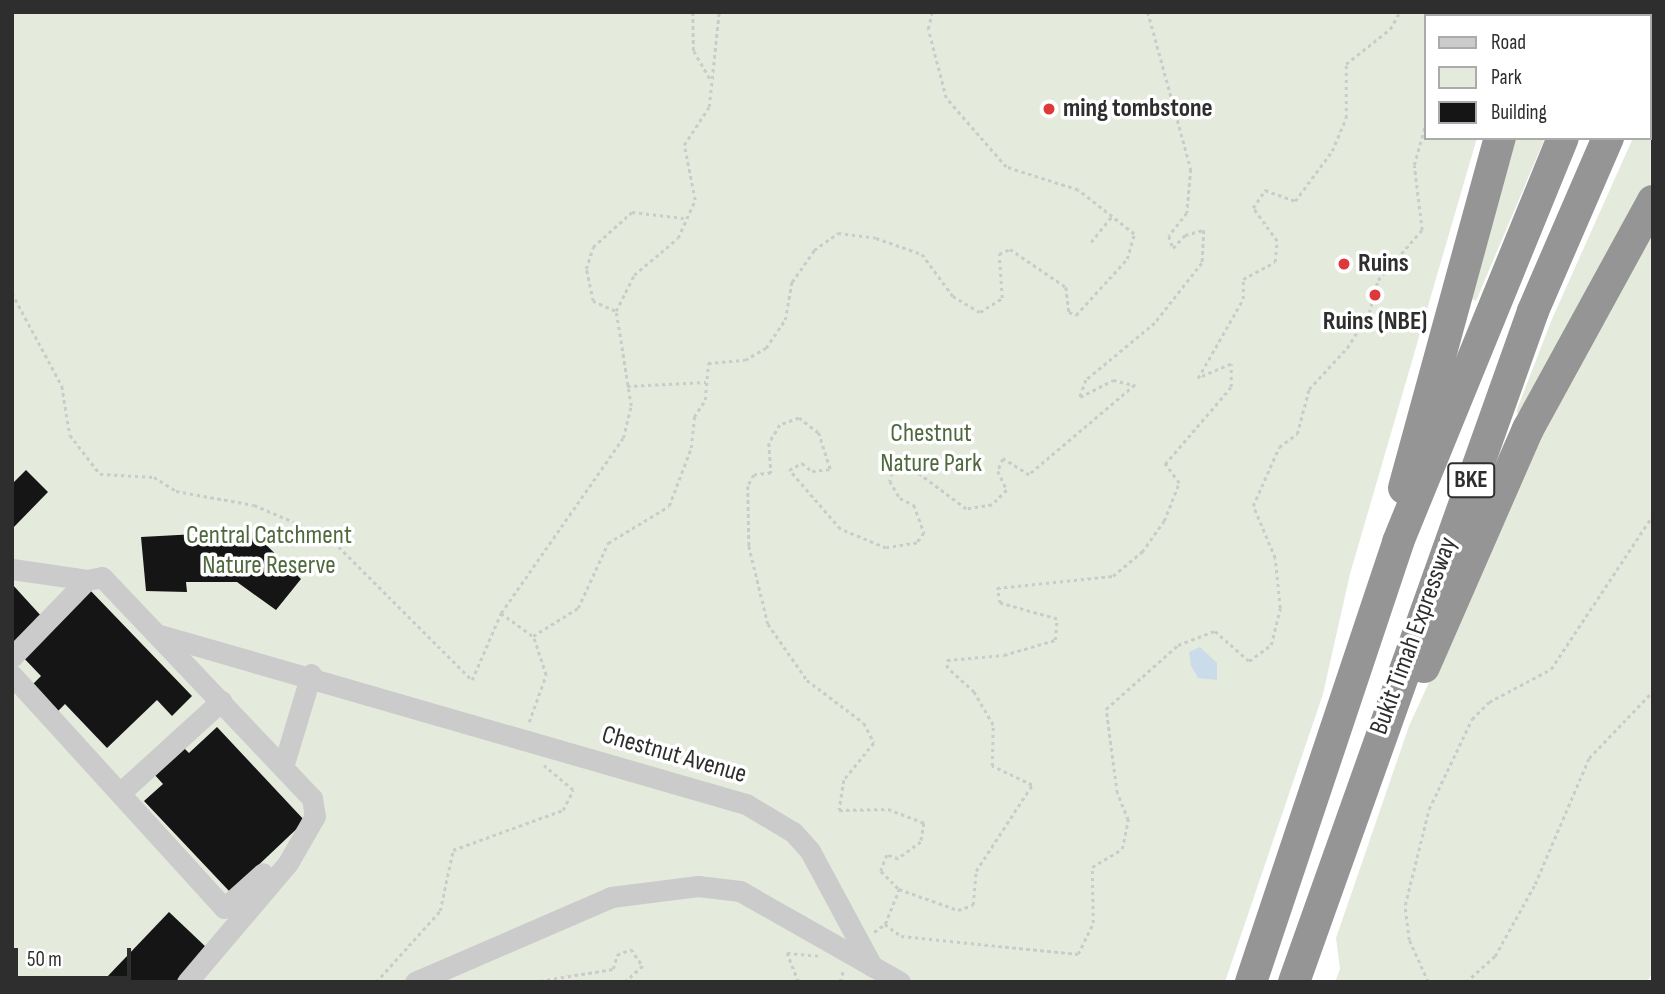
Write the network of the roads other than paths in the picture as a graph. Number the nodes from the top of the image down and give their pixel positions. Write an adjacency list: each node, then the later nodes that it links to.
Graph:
1 (1499, 140): 5 (highway)
2 (1562, 140): 5 (highway, Bukit Timah Expressway / BKE)
3 (1607, 140): 16 (highway, Bukit Timah Expressway / BKE)
4 (1653, 201): 16 (highway)
5 (1398, 542): 21 (highway, Bukit Timah Expressway / BKE)
6 (12, 569): 7 (street)
7 (87, 580): 8 (street); 9 (street)
8 (160, 635): 10 (street, Chestnut Avenue); 12 (street)
9 (12, 656)
10 (311, 674): 13 (street); 17 (street, Chestnut Avenue)
11 (12, 675): 14 (street)
12 (221, 701): 13 (street); 14 (street)
13 (283, 767): 15 (street)
14 (120, 793): 15 (street)
15 (310, 827): 18 (street)
16 (1345, 827): 22 (highway, Bukit Timah Expressway / BKE)
17 (872, 966): 19 (street); 20 (street)
18 (187, 982)
19 (415, 982)
20 (900, 982)
21 (1251, 982)
22 (1294, 982)

